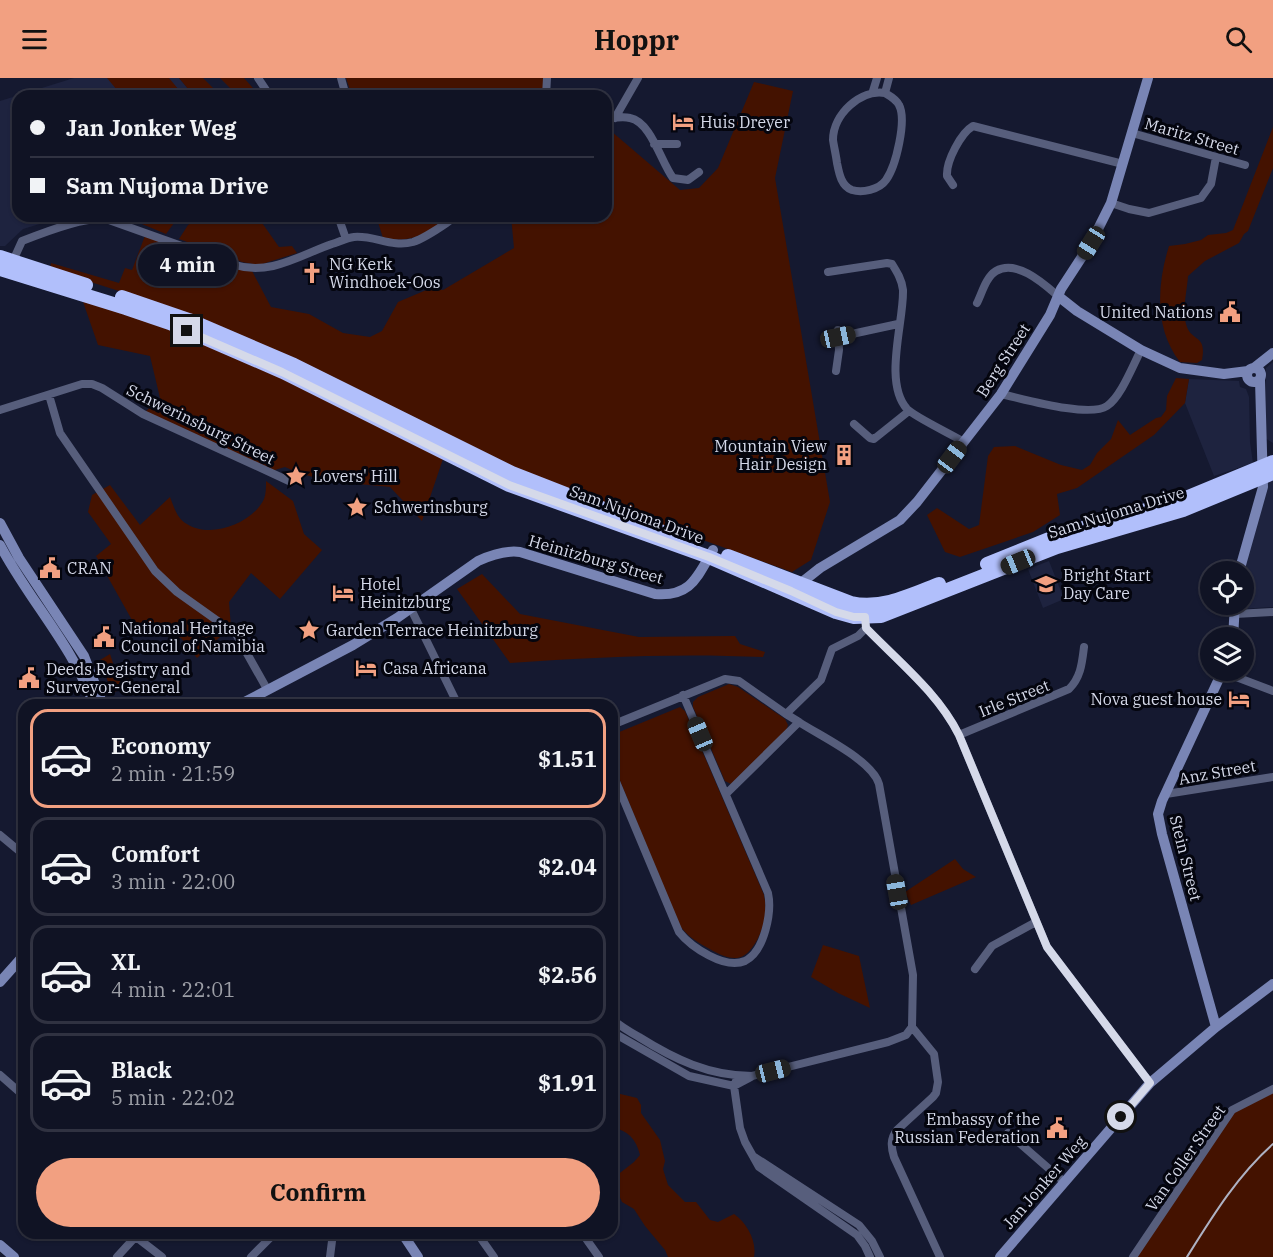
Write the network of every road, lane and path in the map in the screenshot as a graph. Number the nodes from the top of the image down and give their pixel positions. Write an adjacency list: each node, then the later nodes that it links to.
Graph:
1 (638, 78): 7 (street)
2 (877, 78): 5 (street)
3 (890, 78): 6 (street)
4 (1148, 78): 9 (street, Berg Street)
5 (873, 91): 6 (street); 6 (street)
6 (885, 93)
7 (612, 115)
8 (612, 118): 10 (street)
9 (1132, 133): 12 (street, Maritz Street); 13 (street, Berg Street)
10 (654, 144): 11 (street); 15 (street)
11 (676, 144)
12 (1216, 157): 14 (street, Maritz Street); 17 (street)
13 (1123, 164): 16 (street); 17 (street, Berg Street)
14 (1245, 165)
15 (699, 172)
16 (953, 185)
17 (1111, 203): 25 (street, Berg Street)
18 (81, 222): 23 (street)
19 (114, 222): 22 (street)
20 (340, 222): 22 (street)
21 (447, 222): 22 (street)
22 (346, 239)
23 (6, 264): 42 (highway, Sam Nujoma Drive)
24 (828, 272): 27 (street)
25 (1058, 296): 26 (street); 28 (street); 32 (street, Berg Street)
26 (977, 303)
27 (898, 324): 30 (street); 35 (street)
28 (1141, 350): 31 (street); 32 (street)
29 (1271, 354): 31 (street)
30 (836, 371)
31 (1253, 375): 38 (street)
32 (1001, 394): 37 (street, Berg Street)
33 (49, 395): 34 (street, Schwerinsburg Street); 39 (street, Schwerinsburg Street); 52 (street)
34 (0, 410)
35 (909, 411): 36 (street); 37 (street)
36 (854, 424)
37 (964, 442): 44 (street, Berg Street)
38 (1268, 469): 43 (street); 48 (highway, Sam Nujoma Drive)
39 (289, 481)
40 (0, 523): 56 (street)
41 (0, 545): 55 (street)
42 (711, 554): 44 (highway, Sam Nujoma Drive); 45 (street, Heinitzburg Street)
43 (1242, 561)
44 (796, 587): 48 (highway, Sam Nujoma Drive)
45 (411, 609): 52 (street, Heinitzburg Street); 58 (street)
46 (1254, 611): 47 (street)
47 (1273, 612)
48 (865, 617): 59 (street); 62 (street)
49 (1084, 647): 62 (street, Irle Street)
50 (1218, 681): 66 (street, Stein Street)
51 (1247, 681): 53 (street)
52 (267, 689): 57 (street, Heinitzburg Street)
53 (1273, 692)
54 (683, 695): 59 (street); 60 (street); 65 (street)
55 (91, 699)
56 (101, 699)
57 (250, 699)
58 (455, 699)
59 (786, 714): 61 (street)
60 (618, 722)
61 (799, 722): 65 (street); 75 (street)
62 (959, 735): 69 (street)
63 (1273, 777): 66 (street, Anz Street)
64 (618, 786): 65 (street)
65 (726, 794)
66 (1166, 794): 76 (street, Stein Street)
67 (0, 835): 68 (street)
68 (18, 850)
69 (1036, 922): 70 (street); 81 (street)
70 (975, 969)
71 (18, 970): 72 (street)
72 (0, 982)
73 (1273, 984): 76 (street, Jan Jonker Weg)
74 (618, 1023): 79 (street)
75 (912, 1027): 80 (street); 106 (street)
76 (1216, 1027): 81 (street, Jan Jonker Weg)
77 (618, 1035): 82 (street)
78 (0, 1075): 84 (street)
79 (738, 1076): 80 (street); 82 (street)
80 (752, 1076): 82 (street)
81 (1150, 1083): 87 (street, Jan Jonker Weg)
82 (734, 1086): 86 (street)
83 (1273, 1089): 108 (street, Van Coller Street)
84 (18, 1091)
85 (1008, 1133): 87 (street)
86 (751, 1155): 104 (street); 105 (street)
87 (1063, 1181): 107 (street, Jan Jonker Weg)
88 (131, 1239): 97 (street)
89 (141, 1239): 98 (street)
90 (269, 1239): 99 (street)
91 (332, 1239): 100 (street)
92 (406, 1239): 101 (street)
93 (481, 1239): 102 (street)
94 (586, 1239): 103 (street)
95 (0, 1245): 96 (street)
96 (14, 1257)
97 (117, 1257)
98 (162, 1257)
99 (251, 1257)
100 (330, 1257)
101 (417, 1257)
102 (494, 1257)
103 (599, 1257)
104 (870, 1257)
105 (880, 1257)
106 (940, 1257)
107 (1000, 1257)
108 (1132, 1257)

